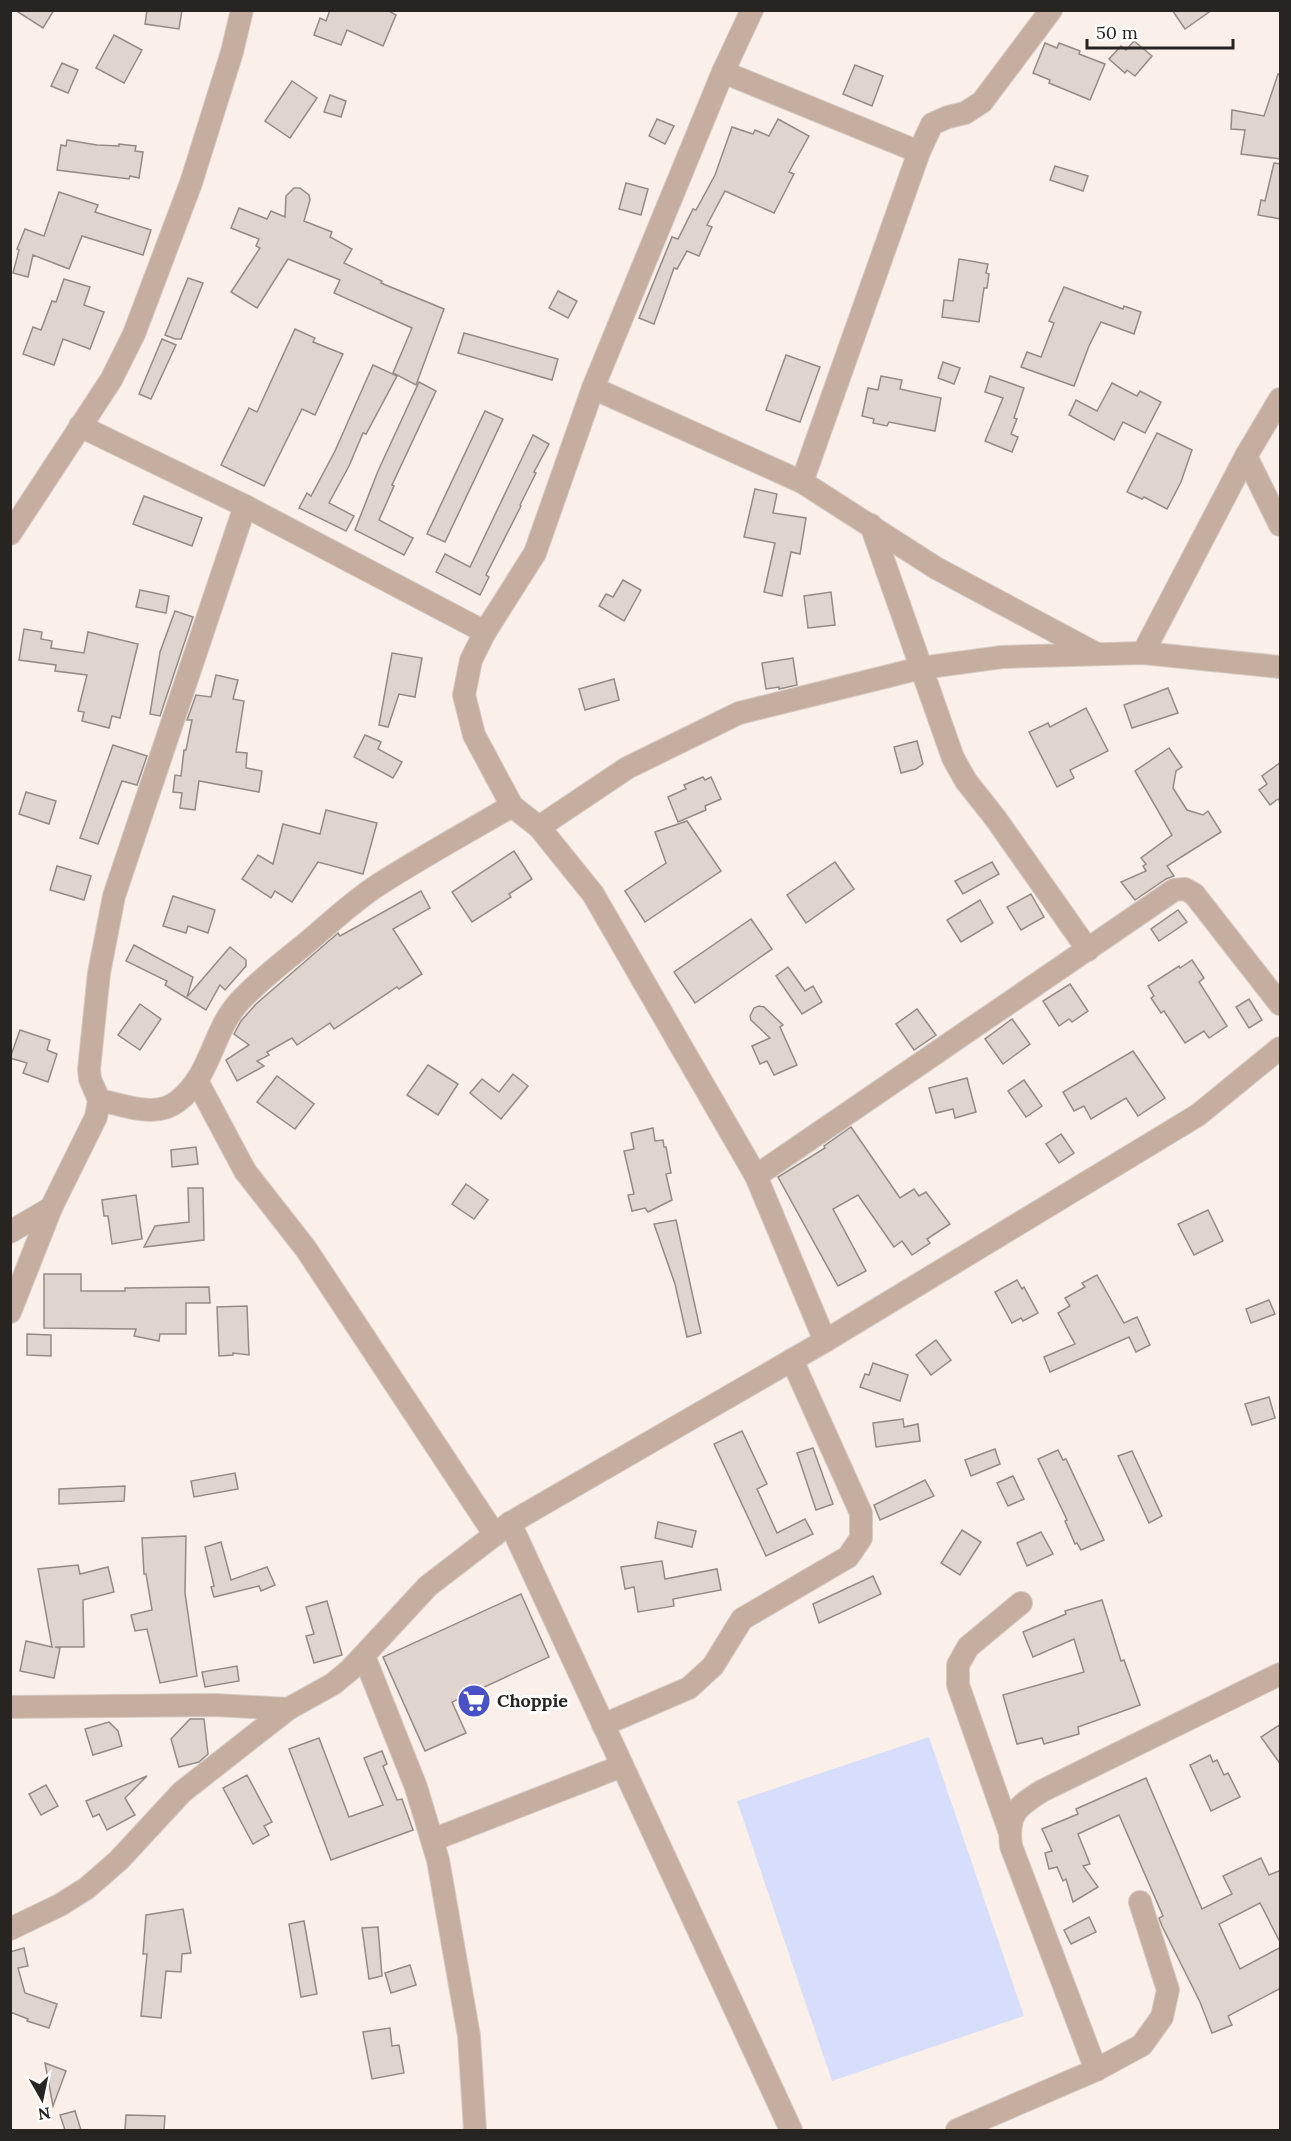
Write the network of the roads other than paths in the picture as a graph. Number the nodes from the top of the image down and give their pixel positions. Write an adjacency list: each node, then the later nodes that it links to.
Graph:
1 (242, 10): 8 (street)
2 (752, 10): 4 (street)
3 (1051, 10): 5 (street)
4 (723, 72): 5 (street); 6 (street)
5 (919, 152): 10 (street)
6 (593, 388): 10 (street); 15 (street)
7 (1281, 399): 9 (street)
8 (80, 426): 11 (street); 14 (street)
9 (1246, 456): 13 (street); 16 (street)
10 (802, 482): 12 (street)
11 (245, 506): 15 (street); 26 (street)
12 (871, 525): 17 (street); 19 (street)
13 (1281, 525)
14 (10, 534)
15 (485, 632): 20 (street)
16 (1143, 653): 17 (street); 18 (street)
17 (1099, 655): 19 (street)
18 (1281, 667)
19 (921, 669): 21 (street); 22 (street)
20 (512, 806): 21 (street); 25 (street)
21 (539, 827): 27 (street)
22 (1088, 950): 23 (street); 27 (street)
23 (1281, 1004)
24 (1281, 1048): 31 (street)
25 (197, 1081): 26 (street); 33 (street)
26 (99, 1100): 28 (street)
27 (756, 1176): 31 (street)
28 (51, 1208): 29 (street); 30 (street)
29 (10, 1232)
30 (10, 1312)
31 (825, 1341): 32 (street)
32 (792, 1360): 33 (street); 39 (street)
33 (502, 1529): 35 (street); 39 (street)
34 (1021, 1603): 41 (street)
35 (364, 1656): 38 (street); 46 (street)
36 (1281, 1674): 41 (street)
37 (10, 1707): 38 (street)
38 (288, 1709): 44 (street)
39 (603, 1725): 40 (street)
40 (622, 1766): 42 (street); 47 (street)
41 (1009, 1830): 45 (street)
42 (440, 1837)
43 (1140, 1902): 45 (street)
44 (10, 1929)
45 (1096, 2070): 48 (street)
46 (475, 2130)
47 (791, 2130)
48 (957, 2130)

